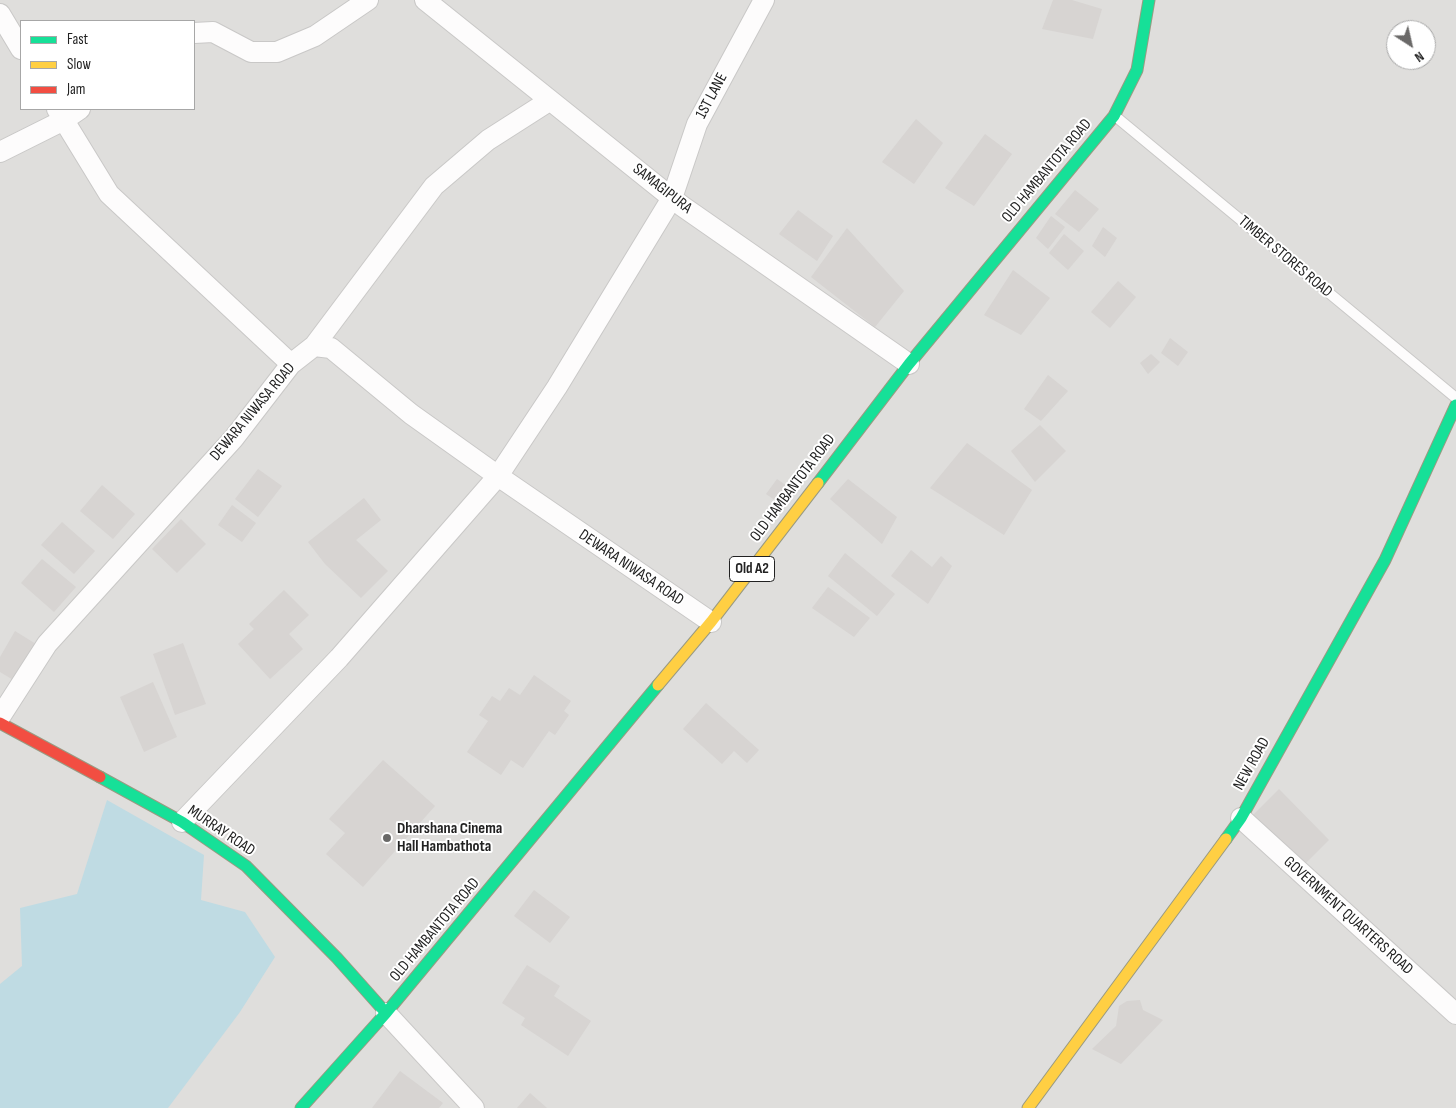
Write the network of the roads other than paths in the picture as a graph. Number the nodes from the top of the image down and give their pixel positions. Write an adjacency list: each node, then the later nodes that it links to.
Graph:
1 (368, 0): 6 (street)
2 (425, 0): 8 (street, SAMAGIPURA)
3 (764, 0): 12 (street, 1ST LANE)
4 (1148, 0): 10 (main road, OLD HAMBANTOTA ROAD / Old A2)
5 (0, 14): 7 (street)
6 (195, 33)
7 (20, 47)
8 (550, 101): 12 (street, SAMAGIPURA); 13 (street)
9 (67, 112): 11 (street); 14 (street)
10 (1114, 116): 15 (main road, OLD HAMBANTOTA ROAD / Old A2); 16 (lane, TIMBER STORES ROAD)
11 (0, 152)
12 (672, 198): 15 (street, SAMAGIPURA); 18 (street, 1ST LANE)
13 (314, 346): 14 (street, DEWARA NIWASA ROAD); 18 (street, DEWARA NIWASA ROAD)
14 (291, 364): 20 (street, DEWARA NIWASA ROAD)
15 (908, 364): 19 (main road, OLD HAMBANTOTA ROAD / Old A2)
16 (1456, 398)
17 (1456, 405): 22 (main road, NEW ROAD)
18 (498, 476): 19 (street, DEWARA NIWASA ROAD); 23 (street, 1ST LANE)
19 (711, 622): 24 (main road, OLD HAMBANTOTA ROAD / Old A2)
20 (0, 717)
21 (0, 723): 23 (main road, MURRAY ROAD)
22 (1241, 818): 25 (street, GOVERNMENT QUARTERS ROAD); 28 (main road, NEW ROAD)
23 (182, 822): 24 (main road, MURRAY ROAD)
24 (386, 1014): 26 (main road, OLD HAMBANTOTA ROAD / Old A2); 27 (street)
25 (1456, 1014)
26 (301, 1108)
27 (474, 1108)
28 (1028, 1108)

